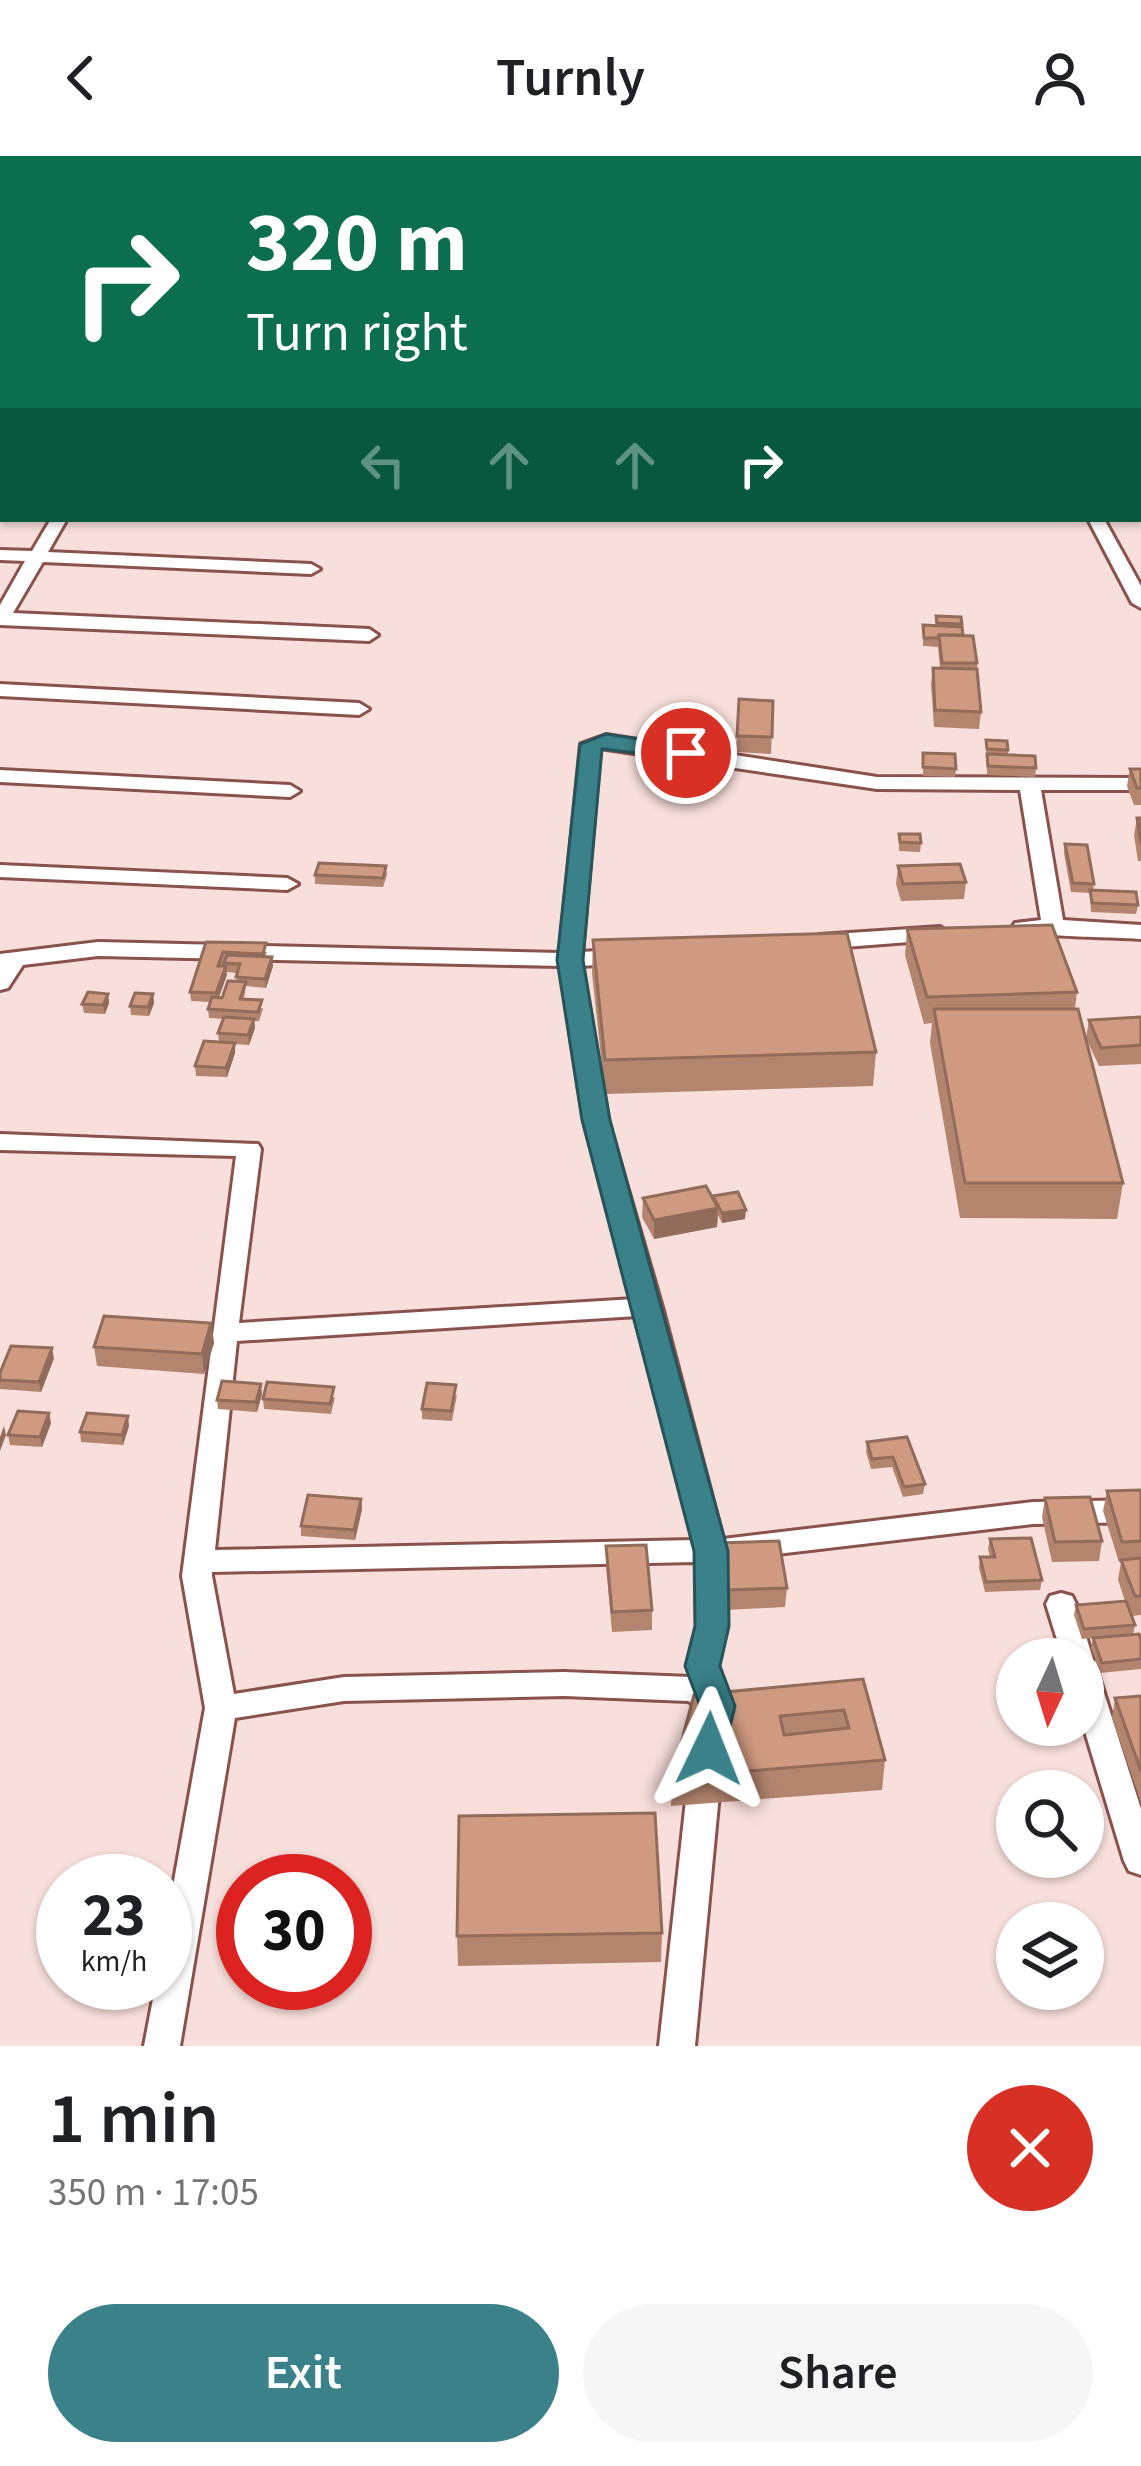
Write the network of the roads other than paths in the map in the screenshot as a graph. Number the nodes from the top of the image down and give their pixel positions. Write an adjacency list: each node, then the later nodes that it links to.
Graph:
1 (57, 522): 4 (street)
2 (1098, 522): 6 (street)
3 (0, 555): 4 (street)
4 (37, 556): 5 (street); 7 (street)
5 (311, 569)
6 (1141, 603)
7 (0, 619): 8 (street)
8 (369, 635)
9 (0, 690): 10 (street)
10 (359, 709)
11 (0, 776): 14 (street)
12 (1141, 784): 13 (street)
13 (1030, 786): 17 (street); 24 (street)
14 (290, 791)
15 (0, 871): 16 (street)
16 (287, 884)
17 (1053, 926): 18 (street); 20 (street)
18 (1005, 929)
19 (958, 932): 21 (street)
20 (1141, 932)
21 (796, 944)
22 (638, 955): 24 (street)
23 (7, 960): 24 (street); 25 (street)
24 (570, 960): 27 (street)
25 (0, 983)
26 (0, 1142): 28 (street)
27 (649, 1307): 28 (street); 30 (street)
28 (224, 1333): 31 (street)
29 (1141, 1511): 30 (street)
30 (711, 1551): 31 (street); 35 (street)
31 (199, 1562): 34 (street)
32 (1061, 1604): 33 (street)
33 (1072, 1638)
34 (221, 1708): 35 (street); 38 (street)
35 (713, 1727): 39 (street)
36 (1104, 1742): 37 (street)
37 (1141, 1861)
38 (162, 2046)
39 (677, 2046)

